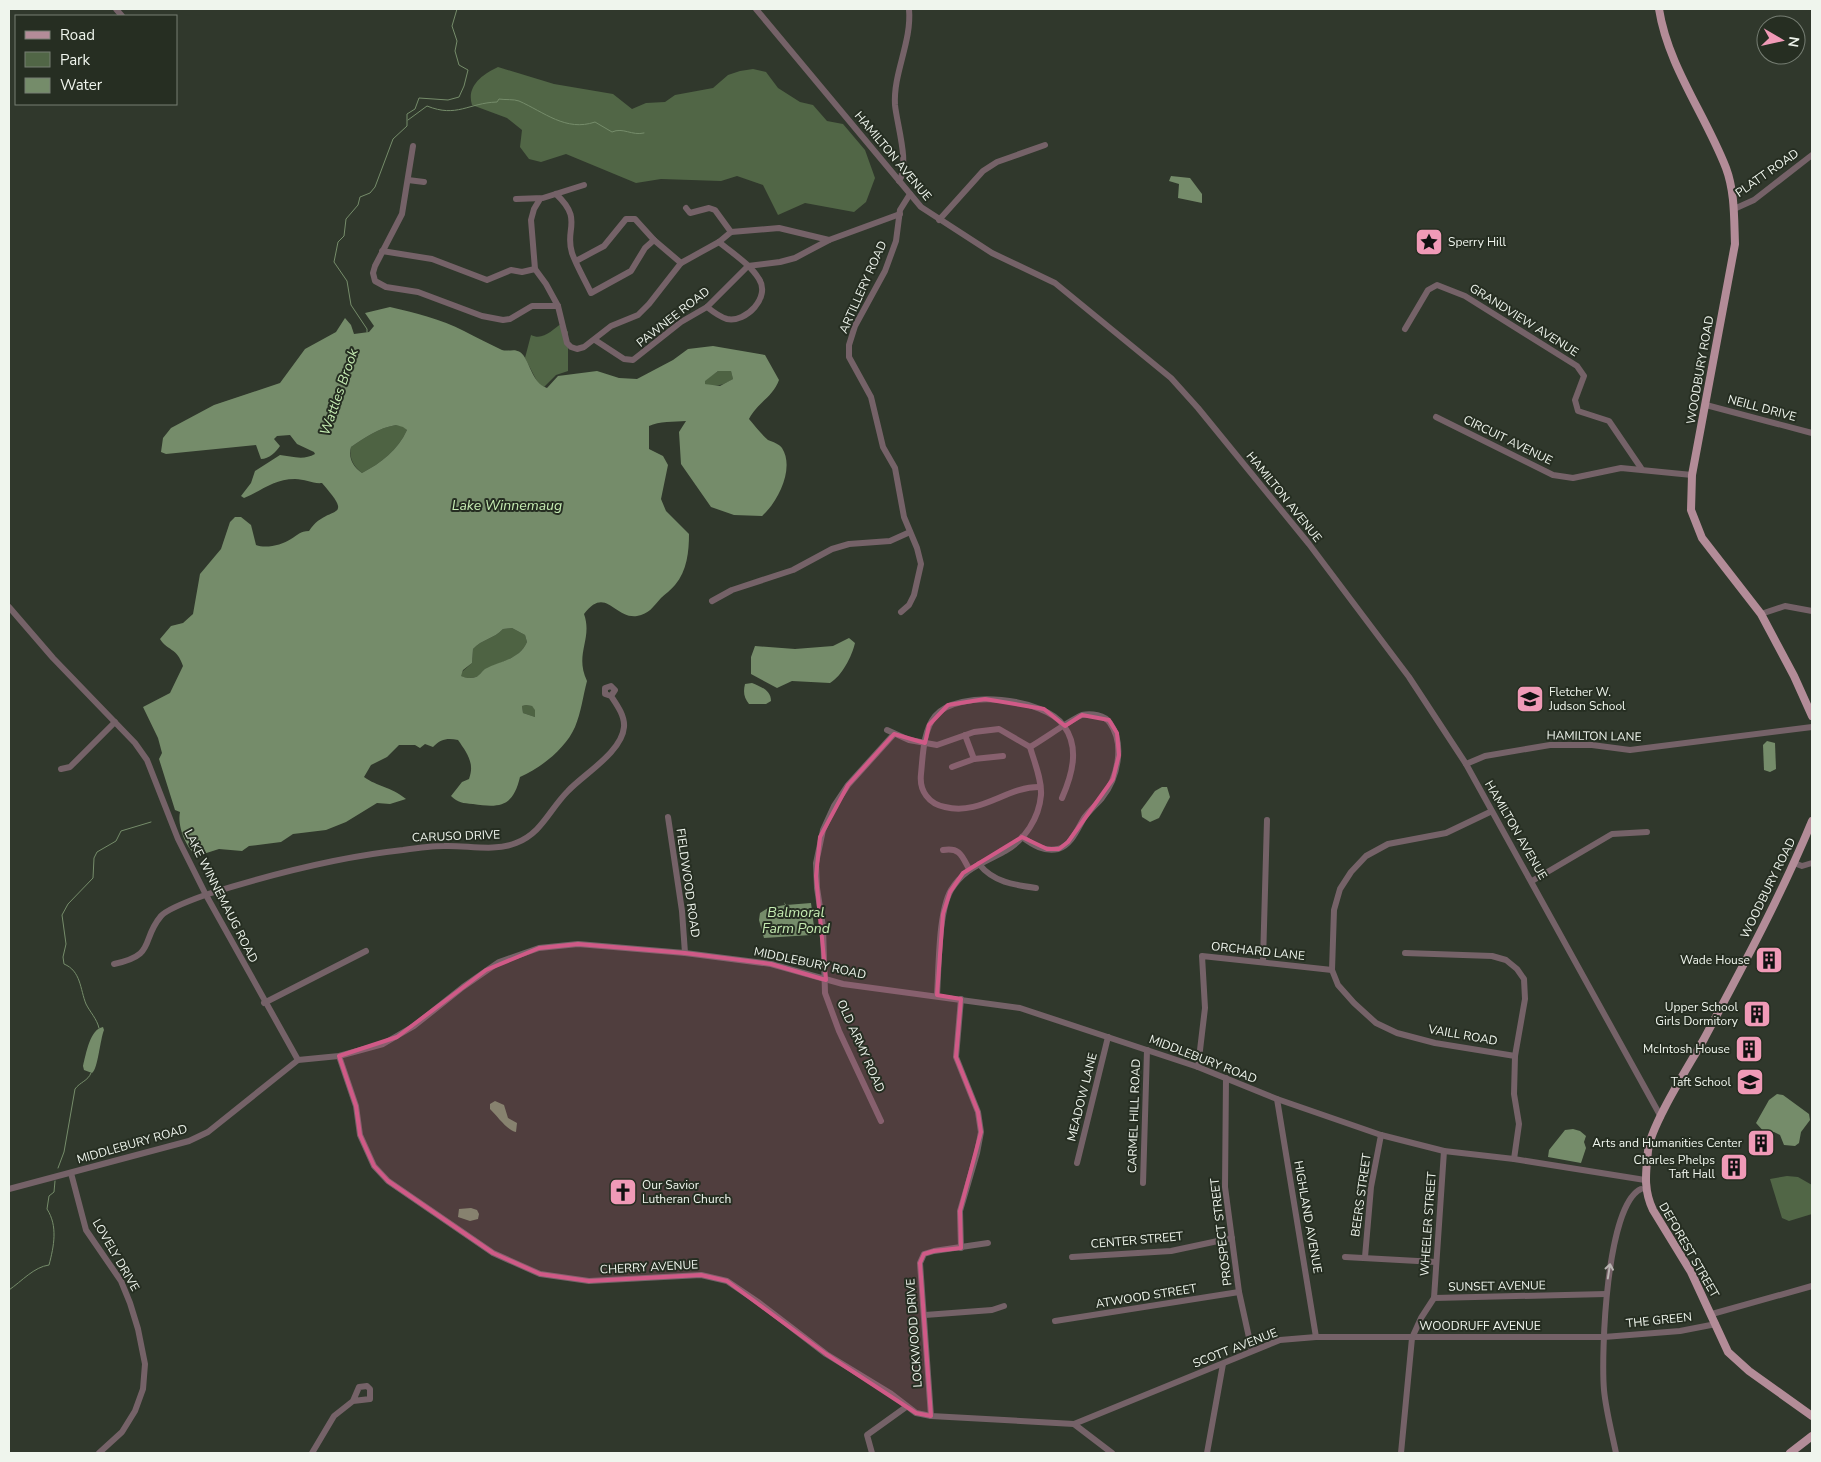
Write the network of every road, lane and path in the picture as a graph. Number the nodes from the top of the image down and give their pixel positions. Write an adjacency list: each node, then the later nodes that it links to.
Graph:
1 (756, 9): 8 (street, HAMILTON AVENUE)
2 (909, 9): 8 (street)
3 (1660, 9): 16 (main road, WOODBURY ROAD)
4 (1045, 145): 18 (street)
5 (413, 146): 7 (street)
6 (1812, 155): 16 (street, PLATT ROAD)
7 (408, 180): 9 (street); 23 (street)
8 (899, 181): 12 (street, HAMILTON AVENUE)
9 (424, 182)
10 (584, 185): 11 (street)
11 (556, 194): 14 (street); 24 (street)
12 (910, 194): 17 (street, ARTILLERY ROAD); 18 (street, HAMILTON AVENUE)
13 (516, 199): 14 (street)
14 (540, 199): 27 (street)
15 (686, 208): 19 (street)
16 (1734, 209): 32 (main road, WOODBURY ROAD)
17 (900, 214): 21 (street); 37 (street, ARTILLERY ROAD)
18 (939, 220): 55 (street, HAMILTON AVENUE)
19 (731, 232): 21 (street); 22 (street)
20 (654, 240): 24 (street); 24 (street); 25 (street)
21 (829, 240): 26 (street)
22 (719, 242): 25 (street); 26 (street)
23 (382, 251): 27 (street); 28 (street)
24 (576, 261)
25 (681, 263): 31 (street)
26 (748, 266): 29 (street, PAWNEE ROAD); 29 (street)
27 (535, 269): 28 (street)
28 (558, 306): 31 (street)
29 (707, 307): 31 (street, PAWNEE ROAD)
30 (1405, 329): 35 (street, GRANDVIEW AVENUE)
31 (595, 340)
32 (1706, 404): 34 (street, NEILL DRIVE); 36 (main road, WOODBURY ROAD)
33 (1436, 417): 35 (street, CIRCUIT AVENUE)
34 (1812, 433)
35 (1641, 468): 36 (street, CIRCUIT AVENUE)
36 (1692, 475): 42 (main road, WOODBURY ROAD)
37 (910, 532): 38 (street); 41 (street, ARTILLERY ROAD)
38 (712, 601)
39 (9, 607): 45 (street, LAKE WINNEMAUG ROAD)
40 (1812, 611): 42 (street)
41 (901, 612)
42 (1761, 614): 44 (main road, WOODBURY ROAD)
43 (611, 696): 73 (street, CARUSO DRIVE)
44 (1812, 716)
45 (116, 722): 57 (street); 73 (street, LAKE WINNEMAUG ROAD)
46 (1065, 726): 51 (street); 52 (street); 59 (street); 65 (street)
47 (1812, 726): 55 (street, HAMILTON LANE)
48 (887, 730): 49 (street)
49 (894, 734): 51 (street); 80 (street)
50 (965, 735): 51 (street); 52 (street); 54 (street)
51 (925, 743): 58 (street)
52 (1030, 747): 58 (street)
53 (1004, 756): 54 (street)
54 (974, 759): 56 (street)
55 (1466, 764): 60 (street, HAMILTON AVENUE)
56 (952, 767)
57 (60, 769)
58 (1040, 787): 65 (street)
59 (1062, 798)
60 (1490, 812): 71 (street, HAMILTON AVENUE); 79 (street)
61 (668, 817): 75 (street, FIELDWOOD ROAD)
62 (1267, 820): 77 (street)
63 (1812, 822): 67 (main road, WOODBURY ROAD)
64 (1647, 832): 71 (street)
65 (1022, 837): 69 (street)
66 (943, 850): 70 (street)
67 (1794, 863): 68 (street); 92 (main road, WOODBURY ROAD)
68 (1812, 863)
69 (979, 864): 70 (street); 72 (street)
70 (969, 870): 81 (street)
71 (1532, 881): 92 (street, HAMILTON AVENUE)
72 (1036, 888)
73 (206, 895): 78 (street, CARUSO DRIVE); 83 (street, LAKE WINNEMAUG ROAD)
74 (366, 951): 83 (street)
75 (685, 953): 80 (street, MIDDLEBURY ROAD); 86 (street, MIDDLEBURY ROAD)
76 (1405, 953): 87 (street)
77 (1263, 961): 79 (street, ORCHARD LANE); 89 (street, ORCHARD LANE)
78 (114, 964)
79 (1332, 970): 87 (street, VAILL ROAD)
80 (825, 980): 81 (street, MIDDLEBURY ROAD); 93 (street, OLD ARMY ROAD)
81 (937, 996): 82 (street, MIDDLEBURY ROAD)
82 (961, 999): 84 (street, MIDDLEBURY ROAD); 106 (street)
83 (264, 1004): 88 (street, LAKE WINNEMAUG ROAD)
84 (1108, 1037): 85 (street, MIDDLEBURY ROAD); 97 (street, MEADOW LANE)
85 (1147, 1050): 89 (street, MIDDLEBURY ROAD); 100 (street, CARMEL HILL ROAD)
86 (339, 1056): 88 (street, MIDDLEBURY ROAD); 126 (street, CHERRY AVENUE)
87 (1515, 1056): 96 (street)
88 (298, 1060): 98 (street, MIDDLEBURY ROAD)
89 (1198, 1067): 90 (street, MIDDLEBURY ROAD)
90 (1226, 1078): 91 (street, MIDDLEBURY ROAD); 104 (street, PROSPECT STREET)
91 (1277, 1099): 94 (street, MIDDLEBURY ROAD); 120 (street, HIGHLAND AVENUE)
92 (1661, 1117): 99 (main road, WOODBURY ROAD)
93 (881, 1121)
94 (1381, 1135): 95 (street, MIDDLEBURY ROAD); 109 (street, BEERS STREET)
95 (1444, 1151): 96 (street, MIDDLEBURY ROAD); 110 (street, WHEELER STREET)
96 (1514, 1159): 99 (street, MIDDLEBURY ROAD)
97 (1078, 1163)
98 (71, 1173): 101 (street, MIDDLEBURY ROAD); 131 (street, LOVELY DRIVE)
99 (1642, 1180): 102 (main road, WOODBURY ROAD); 103 (main road, WOODBURY ROAD)
100 (1143, 1183)
101 (9, 1189)
102 (1641, 1189): 103 (main road, WOODBURY ROAD); 113 (street, one-way to 102)
103 (1648, 1200): 116 (main road, DEFOREST STREET)
104 (1232, 1238): 107 (street, CENTER STREET); 112 (street, PROSPECT STREET)
105 (988, 1243): 106 (street, LOCKWOOD DRIVE)
106 (961, 1248): 117 (street, LOCKWOOD DRIVE)
107 (1072, 1257)
108 (1344, 1257): 109 (street)
109 (1365, 1257): 110 (street)
110 (1436, 1262): 114 (street, WHEELER STREET)
111 (1812, 1286): 116 (street)
112 (1239, 1292): 118 (street, ATWOOD STREET); 123 (street, PROSPECT STREET)
113 (1606, 1294): 114 (street, SUNSET AVENUE); 121 (street)
114 (1434, 1298): 122 (street, SUNSET AVENUE)
115 (1004, 1306): 117 (street)
116 (1712, 1314): 119 (main road, DEFOREST STREET)
117 (925, 1315): 127 (street, LOCKWOOD DRIVE)
118 (1055, 1321)
119 (1716, 1324): 121 (street, THE GREEN); 128 (main road, DEFOREST STREET)
120 (1316, 1337): 122 (street, SCOTT AVENUE); 123 (street, SCOTT AVENUE)
121 (1604, 1337): 122 (street, WOODRUFF AVENUE); 137 (street)
122 (1412, 1338): 136 (street, WOODRUFF AVENUE)
123 (1252, 1351): 124 (street, SCOTT AVENUE)
124 (1223, 1364): 129 (street, SCOTT AVENUE); 135 (street)
125 (353, 1401): 132 (street)
126 (906, 1407): 127 (street, CHERRY AVENUE); 133 (street)
127 (931, 1416): 129 (street, CHERRY AVENUE)
128 (1812, 1416)
129 (1074, 1424): 134 (street)
130 (1812, 1436): 138 (main road)
131 (99, 1453)
132 (312, 1453)
133 (872, 1453)
134 (1112, 1453)
135 (1207, 1453)
136 (1401, 1453)
137 (1616, 1453)
138 (1790, 1453)

